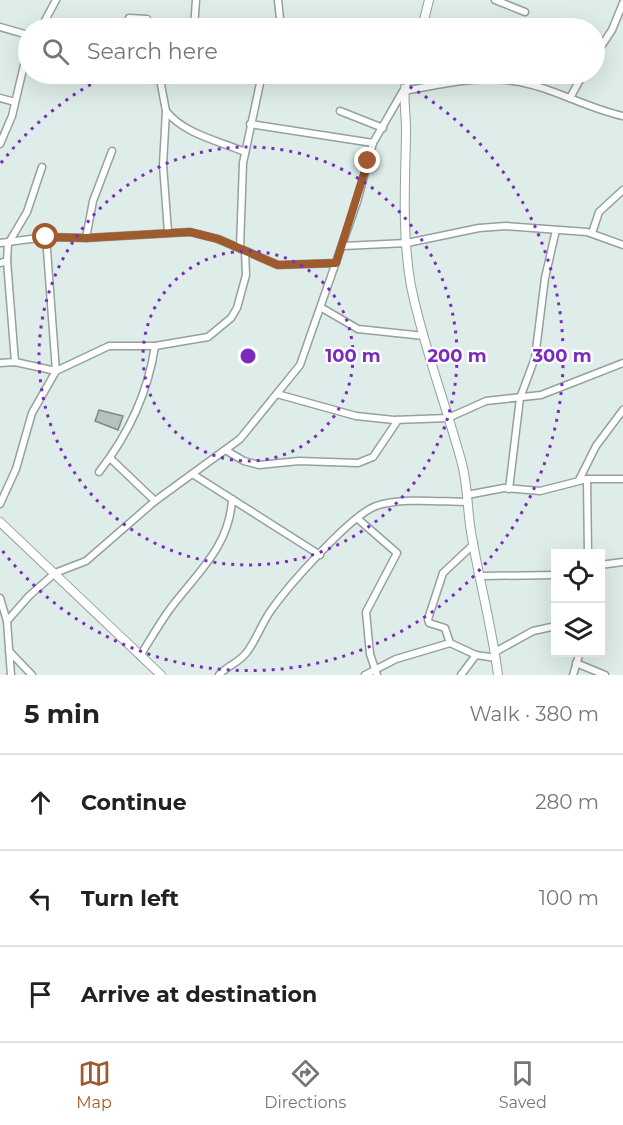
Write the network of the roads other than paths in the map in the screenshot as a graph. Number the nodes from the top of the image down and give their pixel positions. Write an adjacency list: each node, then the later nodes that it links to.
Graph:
1 (56, 0): 9 (street)
2 (196, 0): 10 (street)
3 (278, 0): 11 (street)
4 (429, 0): 12 (street)
5 (495, 0): 7 (street)
6 (623, 3): 8 (street)
7 (525, 12)
8 (621, 13): 15 (street)
9 (46, 18)
10 (195, 18)
11 (280, 18)
12 (424, 18)
13 (0, 27): 14 (street)
14 (18, 32)
15 (605, 39)
16 (19, 84): 26 (street)
17 (161, 84): 27 (street)
18 (260, 84): 30 (street)
19 (405, 84): 23 (street)
20 (454, 84): 23 (street)
21 (525, 84): 25 (street)
22 (578, 84): 25 (street)
23 (403, 91): 31 (street); 44 (street)
24 (0, 98): 26 (street)
25 (570, 98): 29 (street)
26 (15, 102): 33 (street)
27 (166, 111): 35 (street); 39 (street)
28 (339, 111): 31 (street)
29 (623, 116)
30 (250, 124): 32 (street); 35 (street)
31 (383, 128): 32 (street)
32 (373, 143): 47 (street)
33 (0, 144)
34 (112, 152): 42 (street)
35 (245, 152): 48 (street)
36 (42, 167): 45 (street)
37 (623, 190): 40 (street)
38 (556, 230): 40 (street); 44 (street); 59 (street)
39 (168, 232): 42 (street); 48 (street)
40 (592, 233): 46 (street)
41 (46, 237): 42 (street); 45 (street); 57 (street)
42 (86, 238)
43 (0, 243): 45 (street)
44 (406, 243): 47 (street); 52 (street)
45 (9, 244): 49 (street)
46 (623, 244)
47 (343, 246): 50 (street)
48 (242, 250): 50 (street); 53 (street)
49 (3, 262): 54 (street)
50 (336, 263): 51 (street)
51 (322, 308): 52 (street); 58 (street)
52 (424, 336): 61 (street)
53 (155, 345): 57 (street); 64 (street)
54 (15, 362): 55 (street); 57 (street)
55 (0, 363)
56 (623, 363): 59 (street)
57 (56, 371): 74 (street)
58 (277, 394): 62 (street); 63 (street)
59 (520, 398): 61 (street); 70 (street)
60 (623, 410): 69 (street)
61 (448, 418): 62 (street); 72 (street)
62 (398, 420): 63 (street)
63 (227, 451): 66 (street)
64 (110, 458): 65 (street); 73 (street)
65 (99, 472)
66 (194, 475): 71 (street); 73 (street)
67 (587, 479): 68 (street); 69 (street); 78 (street)
68 (623, 479)
69 (579, 480): 70 (street)
70 (509, 489): 72 (street)
71 (232, 499): 79 (street); 92 (street)
72 (467, 499): 75 (street); 77 (street)
73 (155, 501): 82 (street)
74 (0, 504)
75 (358, 519): 79 (street); 95 (street)
76 (0, 522): 82 (street)
77 (474, 544): 84 (street); 88 (street)
78 (588, 549)
79 (320, 555): 99 (street)
80 (623, 562): 81 (street)
81 (605, 564)
82 (55, 573): 86 (street); 92 (street)
83 (551, 575): 84 (street)
84 (482, 576): 91 (street)
85 (0, 598): 86 (street)
86 (4, 617): 89 (street)
87 (551, 627): 91 (street)
88 (450, 643): 90 (street); 95 (street)
89 (8, 650): 96 (street); 97 (street)
90 (476, 655): 91 (street); 101 (street)
91 (496, 655): 102 (street)
92 (140, 656): 98 (street)
93 (578, 657): 94 (street)
94 (576, 663): 103 (street); 104 (street)
95 (376, 673): 100 (street)
96 (11, 675)
97 (32, 675)
98 (160, 675)
99 (219, 675)
100 (365, 675)
101 (461, 675)
102 (498, 675)
103 (573, 675)
104 (605, 675)

